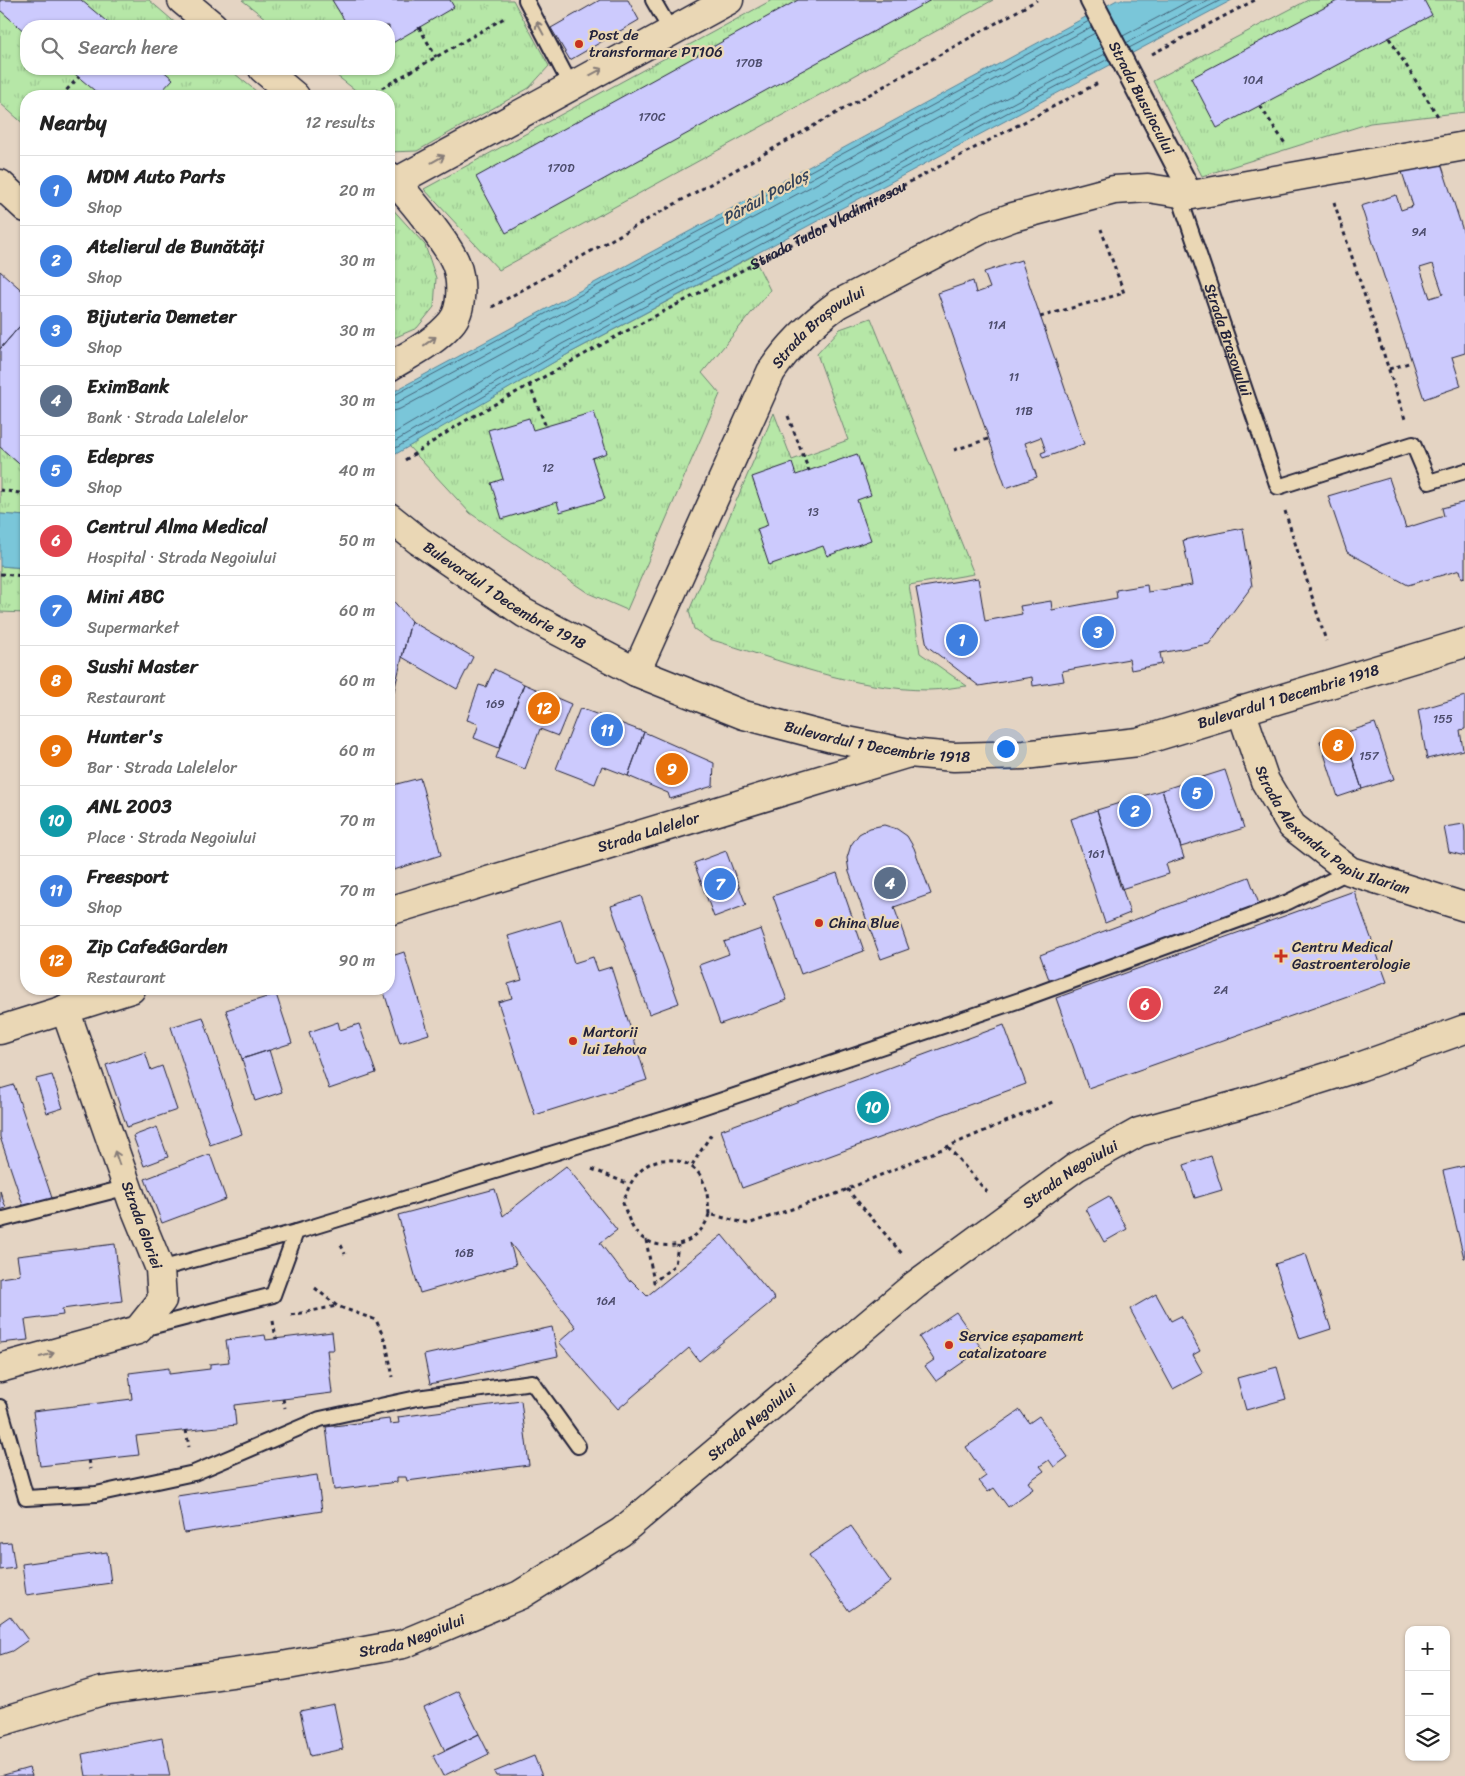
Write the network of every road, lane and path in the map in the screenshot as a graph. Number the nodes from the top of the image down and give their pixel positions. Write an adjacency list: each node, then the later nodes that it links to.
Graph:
1 (182, 0): 9 (street)
2 (526, 0): 17 (lane, one-way to 2)
3 (653, 0): 11 (lane)
4 (729, 0): 11 (street)
5 (1037, 0): 32 (path)
6 (1255, 0): 14 (path, Strada Tudor Vladimirescu)
7 (1093, 3): 14 (street, Strada Busuiocului)
8 (502, 8): 13 (path)
9 (205, 20)
10 (419, 27): 13 (path)
11 (671, 32): 17 (street, one-way to 11)
12 (1389, 38): 22 (path)
13 (436, 57): 20 (path)
14 (1125, 64): 29 (street, Strada Busuiocului); 37 (path, Strada Tudor Vladimirescu)
15 (270, 75): 19 (street)
16 (79, 77): 18 (path)
17 (571, 86): 26 (street, one-way to 17)
18 (67, 90)
19 (288, 90)
20 (378, 90)
21 (1260, 106): 24 (path)
22 (1444, 126)
23 (1465, 146): 25 (street, Strada Brașovului)
24 (1289, 150)
25 (1324, 172): 29 (street, Strada Brașovului); 36 (path)
26 (395, 177)
27 (395, 183): 35 (street, one-way to 27)
28 (2, 190): 30 (street)
29 (1185, 194): 46 (lane, Strada Brașovului); 54 (street, Strada Brașovului)
30 (20, 204)
31 (1101, 229): 33 (path)
32 (484, 312)
33 (1040, 318)
34 (1412, 362): 36 (path)
35 (395, 363)
36 (1389, 369): 41 (path)
37 (529, 384): 39 (path); 43 (path, Strada Tudor Vladimirescu)
38 (785, 408): 44 (path)
39 (546, 427)
40 (988, 439): 42 (path)
41 (1413, 444): 45 (lane); 46 (lane)
42 (954, 450)
43 (405, 460)
44 (809, 471)
45 (1465, 471)
46 (1278, 487): 52 (path)
47 (0, 490): 48 (path)
48 (20, 493)
49 (395, 522): 54 (street, Bulevardul 1 Decembrie 1918)
50 (0, 574): 51 (path)
51 (20, 576)
52 (1326, 641)
53 (1465, 643): 55 (street, Bulevardul 1 Decembrie 1918)
54 (636, 672): 56 (street, Bulevardul 1 Decembrie 1918)
55 (1241, 710): 56 (street, Bulevardul 1 Decembrie 1918); 57 (street, Strada Alexandru Papiu Ilarian)
56 (909, 753): 59 (street, Strada Lalelelor)
57 (1350, 871): 58 (street, Strada Alexandru Papiu Ilarian); 73 (lane)
58 (1465, 907)
59 (395, 909)
60 (111, 995): 61 (street)
61 (65, 1009): 63 (street); 68 (street, Strada Gloriei, one-way to 61)
62 (1465, 1029): 71 (street, Strada Negoiului)
63 (0, 1030)
64 (1056, 1101): 66 (path)
65 (712, 1133): 67 (path)
66 (948, 1147): 69 (path); 71 (path)
67 (692, 1165): 70 (path); 74 (path)
68 (128, 1187): 72 (lane); 76 (street, Strada Gloriei)
69 (847, 1189): 70 (path); 77 (path)
70 (709, 1214): 75 (path)
71 (1008, 1216): 77 (street, Strada Negoiului)
72 (0, 1220)
73 (296, 1232): 76 (lane); 82 (lane)
74 (646, 1239): 75 (path); 75 (path)
75 (678, 1245)
76 (160, 1270): 82 (street, Strada Gloriei)
77 (924, 1278): 88 (street, Strada Negoiului)
78 (315, 1288): 79 (path)
79 (337, 1306): 80 (path); 85 (path)
80 (282, 1316)
81 (273, 1318): 83 (path)
82 (138, 1330): 84 (street, one-way to 82)
83 (276, 1339)
84 (0, 1368)
85 (398, 1402): 86 (lane); 87 (lane)
86 (0, 1407)
87 (578, 1446)
88 (0, 1722)

